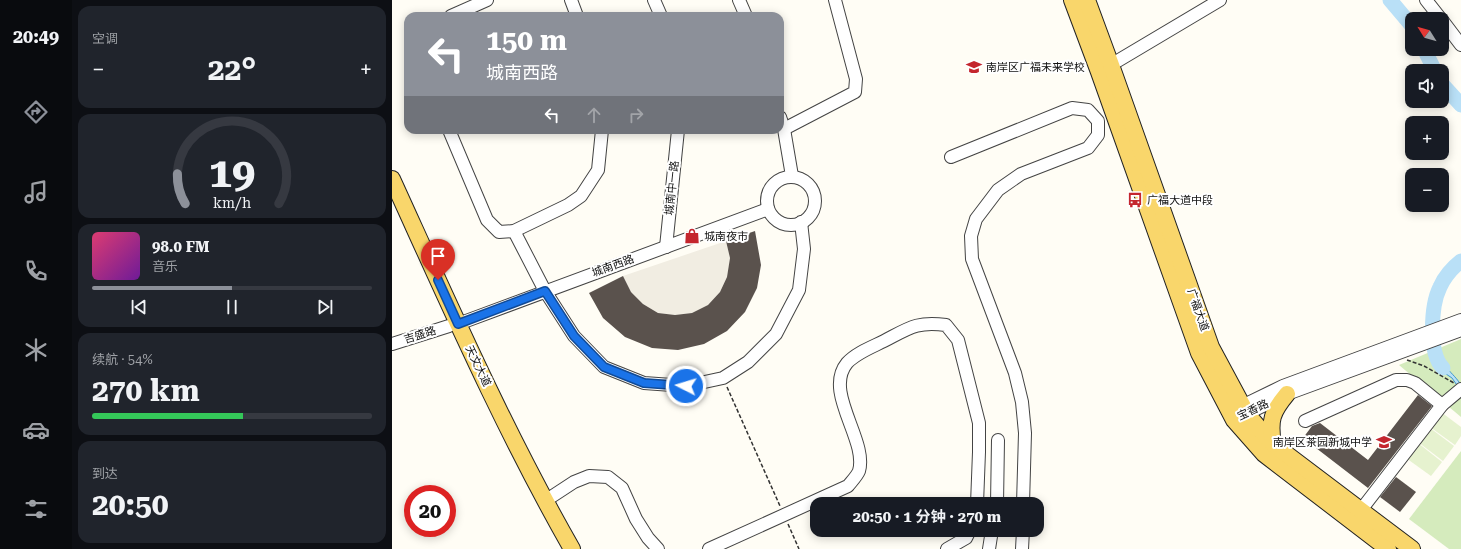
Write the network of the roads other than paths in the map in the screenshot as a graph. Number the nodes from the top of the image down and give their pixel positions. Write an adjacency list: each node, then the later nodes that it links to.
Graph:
1 (487, 0): 10 (street)
2 (571, 0): 11 (street)
3 (654, 0): 12 (street)
4 (739, 0): 13 (street)
5 (835, 0): 18 (street)
6 (1072, 0): 17 (main road, 广福大道)
7 (1087, 0): 17 (main road, 广福大道)
8 (1220, 0): 17 (street)
9 (1426, 0): 14 (street)
10 (460, 12)
11 (576, 12)
12 (659, 12)
13 (744, 12)
14 (1435, 12)
15 (1449, 30): 16 (street)
16 (1461, 45)
17 (1105, 68): 39 (main road, 广福大道)
18 (784, 129): 23 (street)
19 (450, 134): 28 (street)
20 (602, 134): 28 (street)
21 (678, 134): 29 (street, 城南中一路)
22 (951, 157): 46 (street)
23 (792, 176): 26 (street); 27 (street)
24 (392, 179): 32 (main road, 天文大道)
25 (392, 203): 32 (main road, 天文大道)
26 (768, 209): 27 (street); 29 (street, 城南西路)
27 (801, 222): 30 (street)
28 (514, 231): 30 (street)
29 (666, 247): 30 (street, 城南西路)
30 (545, 291): 32 (street, 城南西路)
31 (1461, 320): 35 (street, 宝香路)
32 (454, 325): 34 (street, 吉盛路); 47 (main road, 天文大道); 53 (main road, 天文大道)
33 (1461, 330): 35 (street, 宝香路)
34 (392, 344)
35 (1407, 349): 37 (street, 宝香路); 39 (street, 宝香路)
36 (1457, 385): 38 (street)
37 (1287, 394): 39 (street, 宝香路); 42 (main road)
38 (1443, 404): 40 (street); 49 (street)
39 (1241, 413): 42 (main road, 广福大道); 60 (main road, 广福大道)
40 (1305, 421)
41 (998, 440): 45 (street)
42 (1273, 444): 49 (main road, 广福大道)
43 (825, 497): 44 (street)
44 (976, 497)
45 (997, 497)
46 (1023, 497)
47 (545, 501): 54 (main road, 天文大道); 55 (street)
48 (810, 503): 56 (street)
49 (1361, 510): 61 (main road, 广福大道)
50 (966, 537): 57 (street)
51 (991, 537): 58 (street)
52 (1023, 537): 59 (street)
53 (561, 549)
54 (572, 549)
55 (658, 549)
56 (709, 549)
57 (947, 549)
58 (989, 549)
59 (1022, 549)
60 (1388, 549)
61 (1412, 549)

